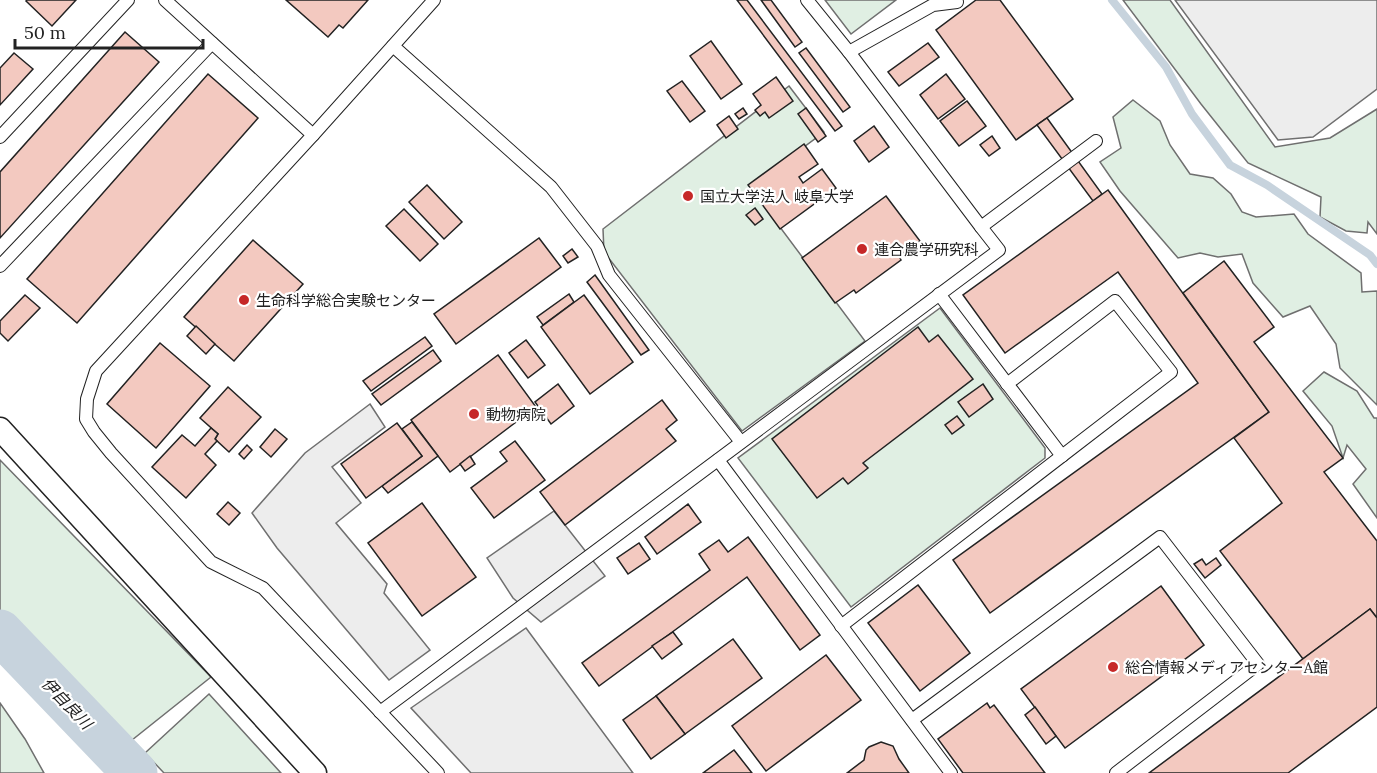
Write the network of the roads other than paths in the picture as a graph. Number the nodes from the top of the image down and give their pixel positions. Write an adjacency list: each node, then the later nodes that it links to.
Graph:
1 (128, 0): 10 (lane)
2 (165, 0): 6 (lane)
3 (434, 0): 7 (lane)
4 (807, 0): 8 (lane)
5 (957, 2): 8 (lane)
6 (212, 43): 9 (lane); 13 (lane)
7 (393, 46): 9 (lane); 17 (lane)
8 (849, 52): 12 (lane)
9 (313, 135): 21 (lane)
10 (0, 137)
11 (1096, 141): 12 (lane)
12 (981, 227): 14 (lane)
13 (0, 266)
14 (939, 294): 15 (lane); 17 (lane)
15 (1007, 384): 18 (lane); 18 (lane)
16 (0, 429): 23 (street)
17 (741, 442): 19 (lane)
18 (1062, 456): 20 (lane)
19 (718, 460): 20 (lane); 21 (lane)
20 (842, 626): 22 (lane)
21 (380, 712): 24 (lane)
22 (912, 720): 25 (lane); 26 (lane)
23 (315, 773)
24 (438, 773)
25 (951, 773)
26 (1116, 773)

